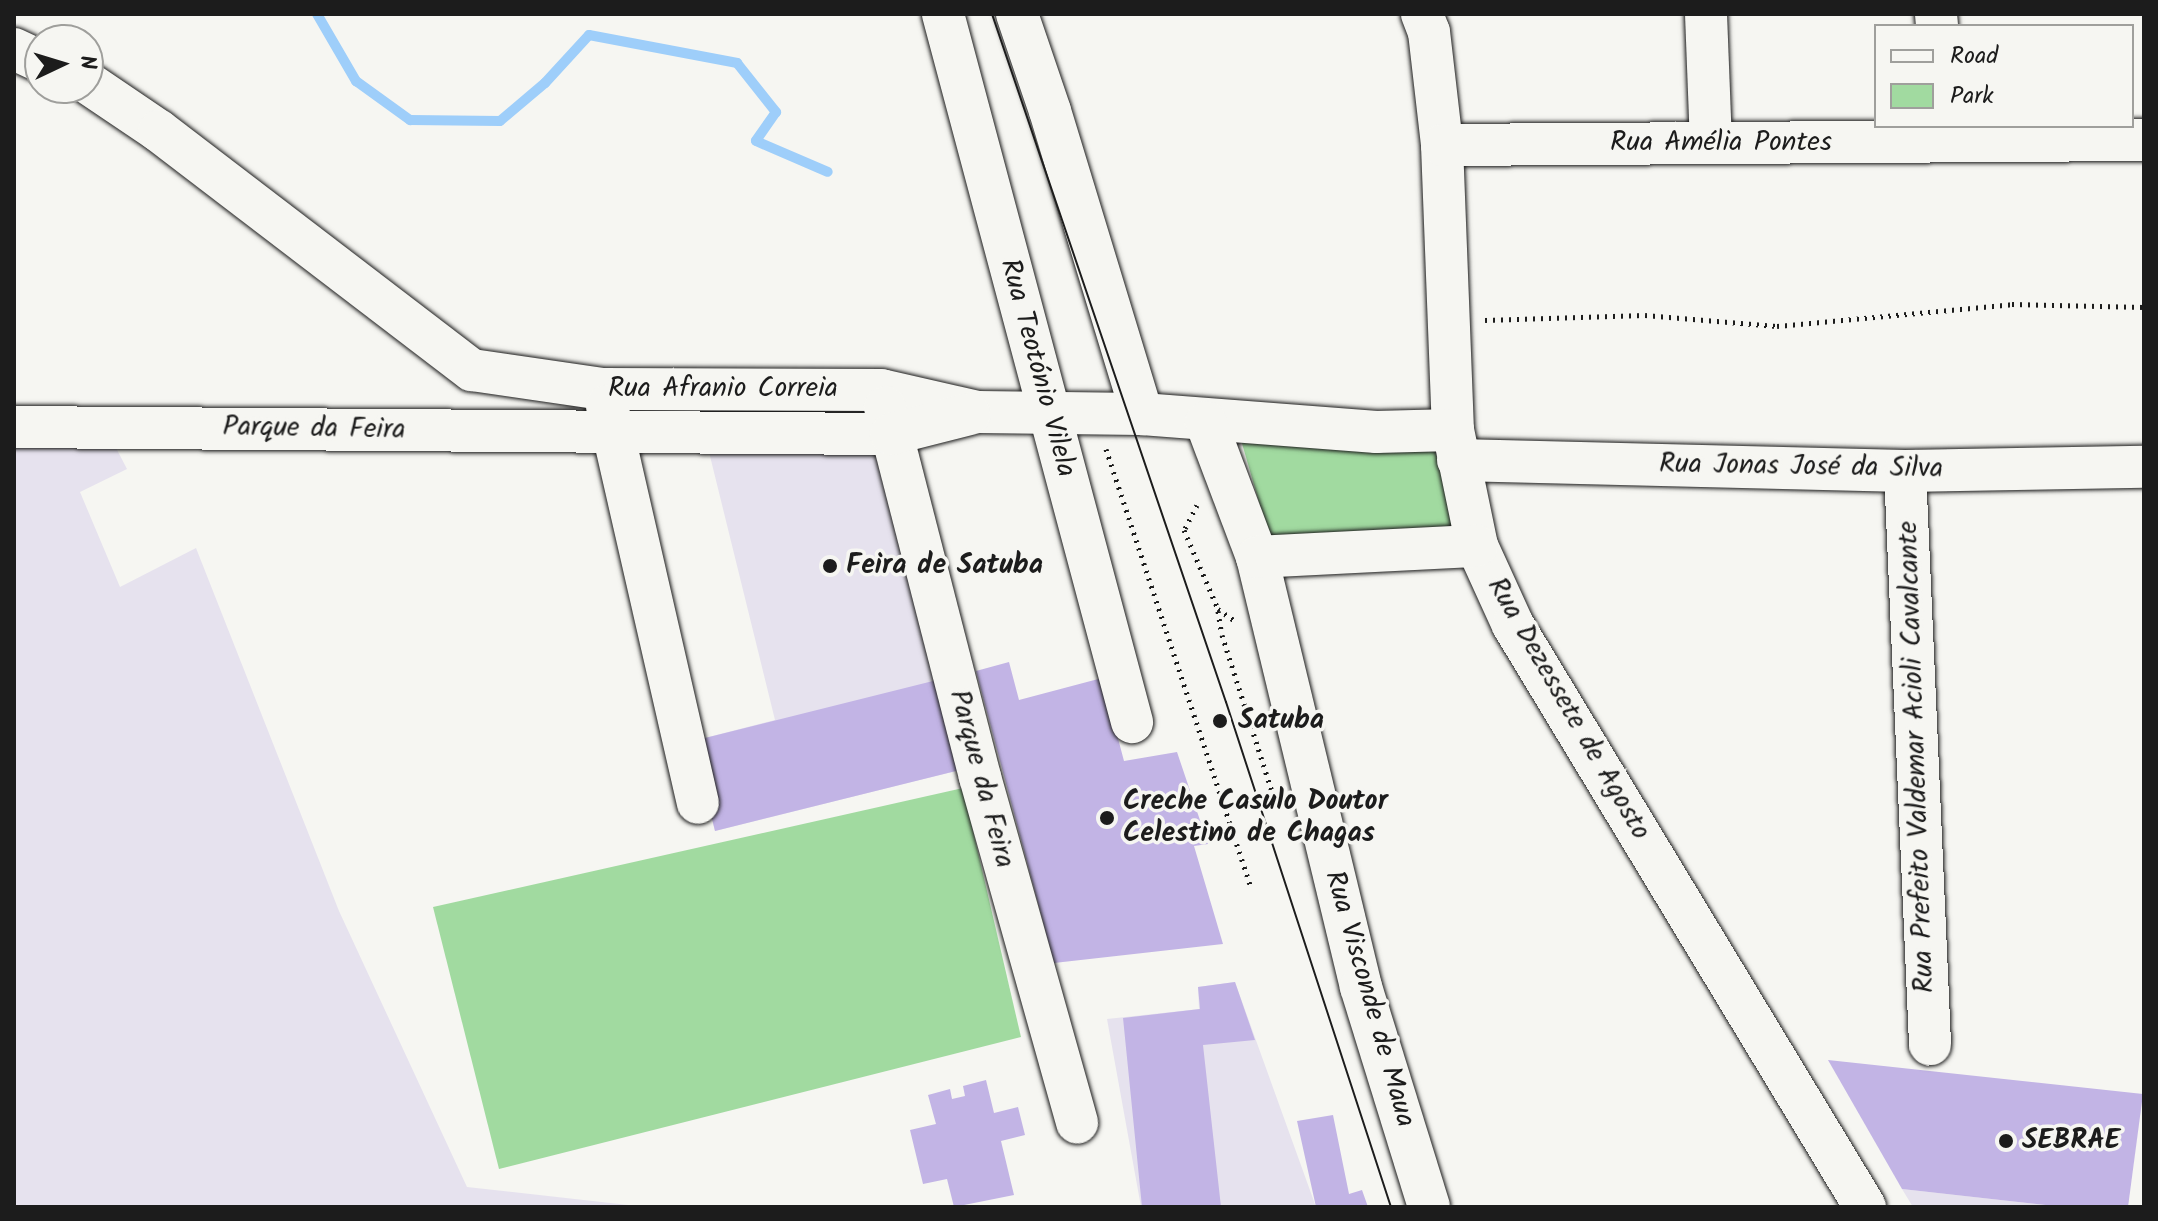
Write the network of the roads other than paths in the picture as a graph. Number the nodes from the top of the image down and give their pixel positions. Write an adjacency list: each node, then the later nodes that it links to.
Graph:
1 (943, 14): 14 (street, Rua Teotónio Vilela)
2 (1017, 14): 15 (street)
3 (1422, 14): 9 (street, Rua Dezessete de Agosto)
4 (1706, 14): 8 (street)
5 (104, 94): 10 (street, Rua Afranio Correia)
6 (1949, 135): 7 (street, Rua Amélia Pontes); 8 (street, Rua Amélia Pontes)
7 (2144, 140)
8 (1711, 142): 9 (street, Rua Amélia Pontes)
9 (1442, 145): 21 (street, Rua Dezessete de Agosto)
10 (472, 370): 11 (street, Rua Afranio Correia); 18 (street)
11 (603, 389): 12 (street, Rua Afranio Correia); 19 (street)
12 (881, 390): 13 (street, Rua Afranio Correia); 20 (street, Parque da Feira)
13 (978, 412): 14 (street, Rua Afranio Correia); 20 (street, Parque da Feira)
14 (1048, 412): 15 (street, Rua Afranio Correia); 26 (street, Rua Teotónio Vilela)
15 (1142, 414): 16 (street, Rua Afranio Correia)
16 (1206, 422): 21 (street, Rua Afranio Correia); 25 (street, Rua Visconde de Maua)
17 (14, 427): 18 (street, Parque da Feira)
18 (464, 430): 19 (street, Parque da Feira)
19 (614, 432): 20 (street, Parque da Feira); 27 (street)
20 (891, 434): 29 (street, Parque da Feira)
21 (1455, 445): 23 (street, Rua Jonas José da Silva); 24 (street, Rua Dezessete de Agosto)
22 (2144, 467): 23 (street, Rua Jonas José da Silva)
23 (1905, 471): 28 (street, Rua Prefeito Valdemar Acioli Cavalcante)
24 (1477, 546): 25 (street); 31 (street, Rua Dezessete de Agosto)
25 (1257, 557): 30 (street, Rua Visconde de Maua)
26 (1132, 722)
27 (698, 803)
28 (1930, 1044)
29 (1077, 1123)
30 (1429, 1207)
31 (1865, 1207)

